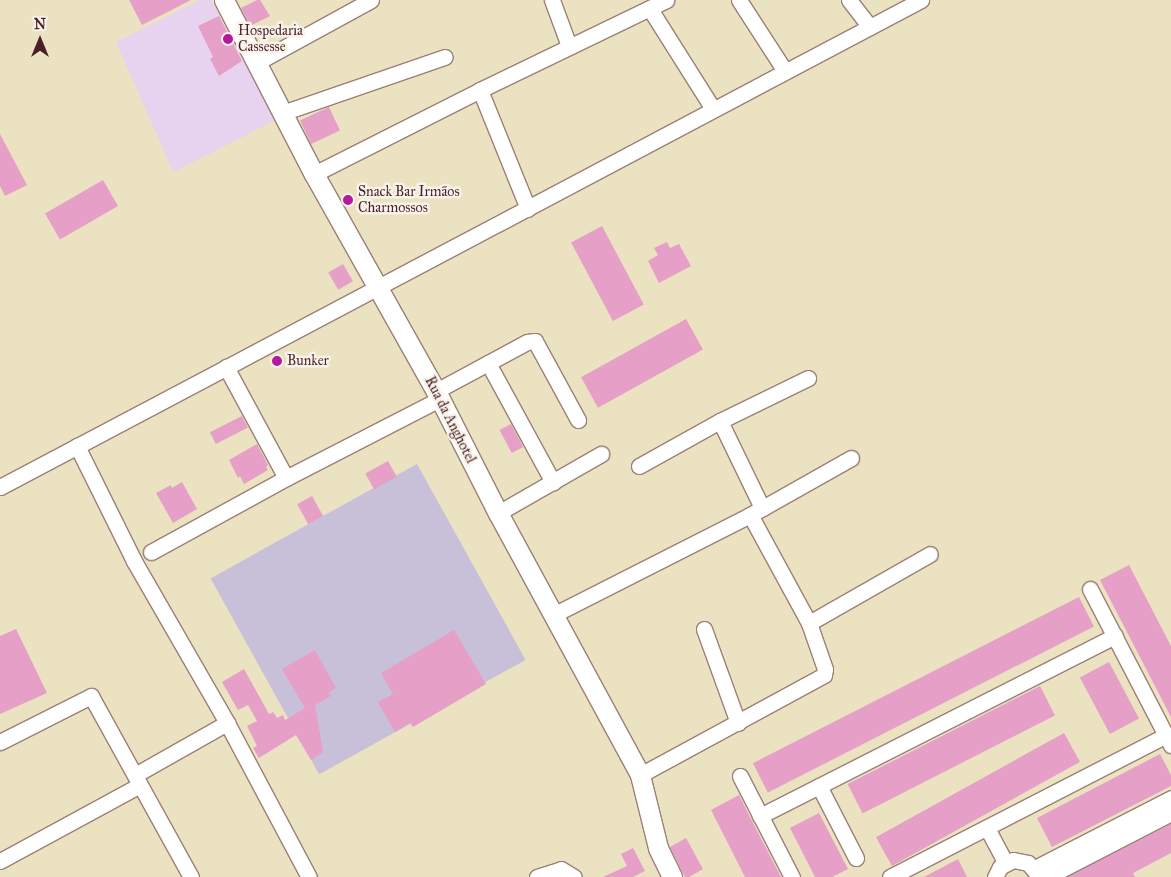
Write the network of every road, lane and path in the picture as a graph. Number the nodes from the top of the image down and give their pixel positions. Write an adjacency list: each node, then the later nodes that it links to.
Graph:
1 (224, 0): 12 (main road, Rua da Anghotel)
2 (371, 0): 12 (street)
3 (552, 0): 10 (street)
4 (666, 0): 8 (street)
5 (739, 0): 13 (street)
6 (849, 0): 9 (street)
7 (921, 0): 9 (street)
8 (650, 9): 10 (street); 15 (street)
9 (870, 27): 13 (street)
10 (569, 46): 14 (street)
11 (445, 57): 16 (street)
12 (256, 63): 16 (main road, Rua da Anghotel)
13 (785, 71): 15 (street)
14 (480, 90): 17 (street); 18 (street)
15 (713, 109): 18 (street)
16 (282, 113): 17 (main road, Rua da Anghotel)
17 (314, 174): 19 (main road, Rua da Anghotel)
18 (528, 209): 19 (street)
19 (378, 287): 21 (street); 23 (main road, Rua da Anghotel)
20 (488, 363): 23 (street); 24 (street); 31 (street)
21 (226, 367): 26 (street); 30 (street)
22 (808, 378): 25 (street)
23 (438, 395): 30 (street); 34 (main road, Rua da Anghotel)
24 (578, 420)
25 (720, 420): 29 (street); 33 (street)
26 (77, 446): 32 (street); 42 (street)
27 (601, 454): 31 (street)
28 (851, 458): 33 (street)
29 (639, 466)
30 (286, 478): 35 (street)
31 (553, 482): 34 (street)
32 (0, 486)
33 (756, 512): 38 (street); 39 (street)
34 (498, 513): 38 (main road, Rua da Anghotel)
35 (151, 552)
36 (930, 554): 39 (street)
37 (1090, 589): 41 (street)
38 (553, 615): 46 (main road, Rua da Anghotel)
39 (809, 623): 43 (street)
40 (704, 630): 43 (street)
41 (1115, 636): 44 (street); 49 (street)
42 (226, 723): 48 (street); 60 (street)
43 (738, 723): 46 (street)
44 (1168, 740): 53 (street)
45 (0, 742): 48 (street)
46 (640, 776): 54 (main road, Rua da Anghotel)
47 (740, 776): 52 (street)
48 (137, 780): 56 (street); 59 (street)
49 (819, 786): 52 (street); 55 (street)
50 (1171, 798): 58 (street)
51 (1171, 814): 68 (street)
52 (760, 816): 65 (street)
53 (987, 828): 57 (street); 66 (street)
54 (658, 848): 63 (main road, Rua da Anghotel); 64 (main road, Rua da Anghotel)
55 (856, 858)
56 (0, 861)
57 (1006, 863): 58 (street); 67 (street)
58 (1037, 873)
59 (189, 876)
60 (309, 877)
61 (537, 877): 62 (street)
62 (574, 877)
63 (672, 877)
64 (678, 877)
65 (792, 877)
66 (890, 877)
67 (995, 877)
68 (1047, 877)

